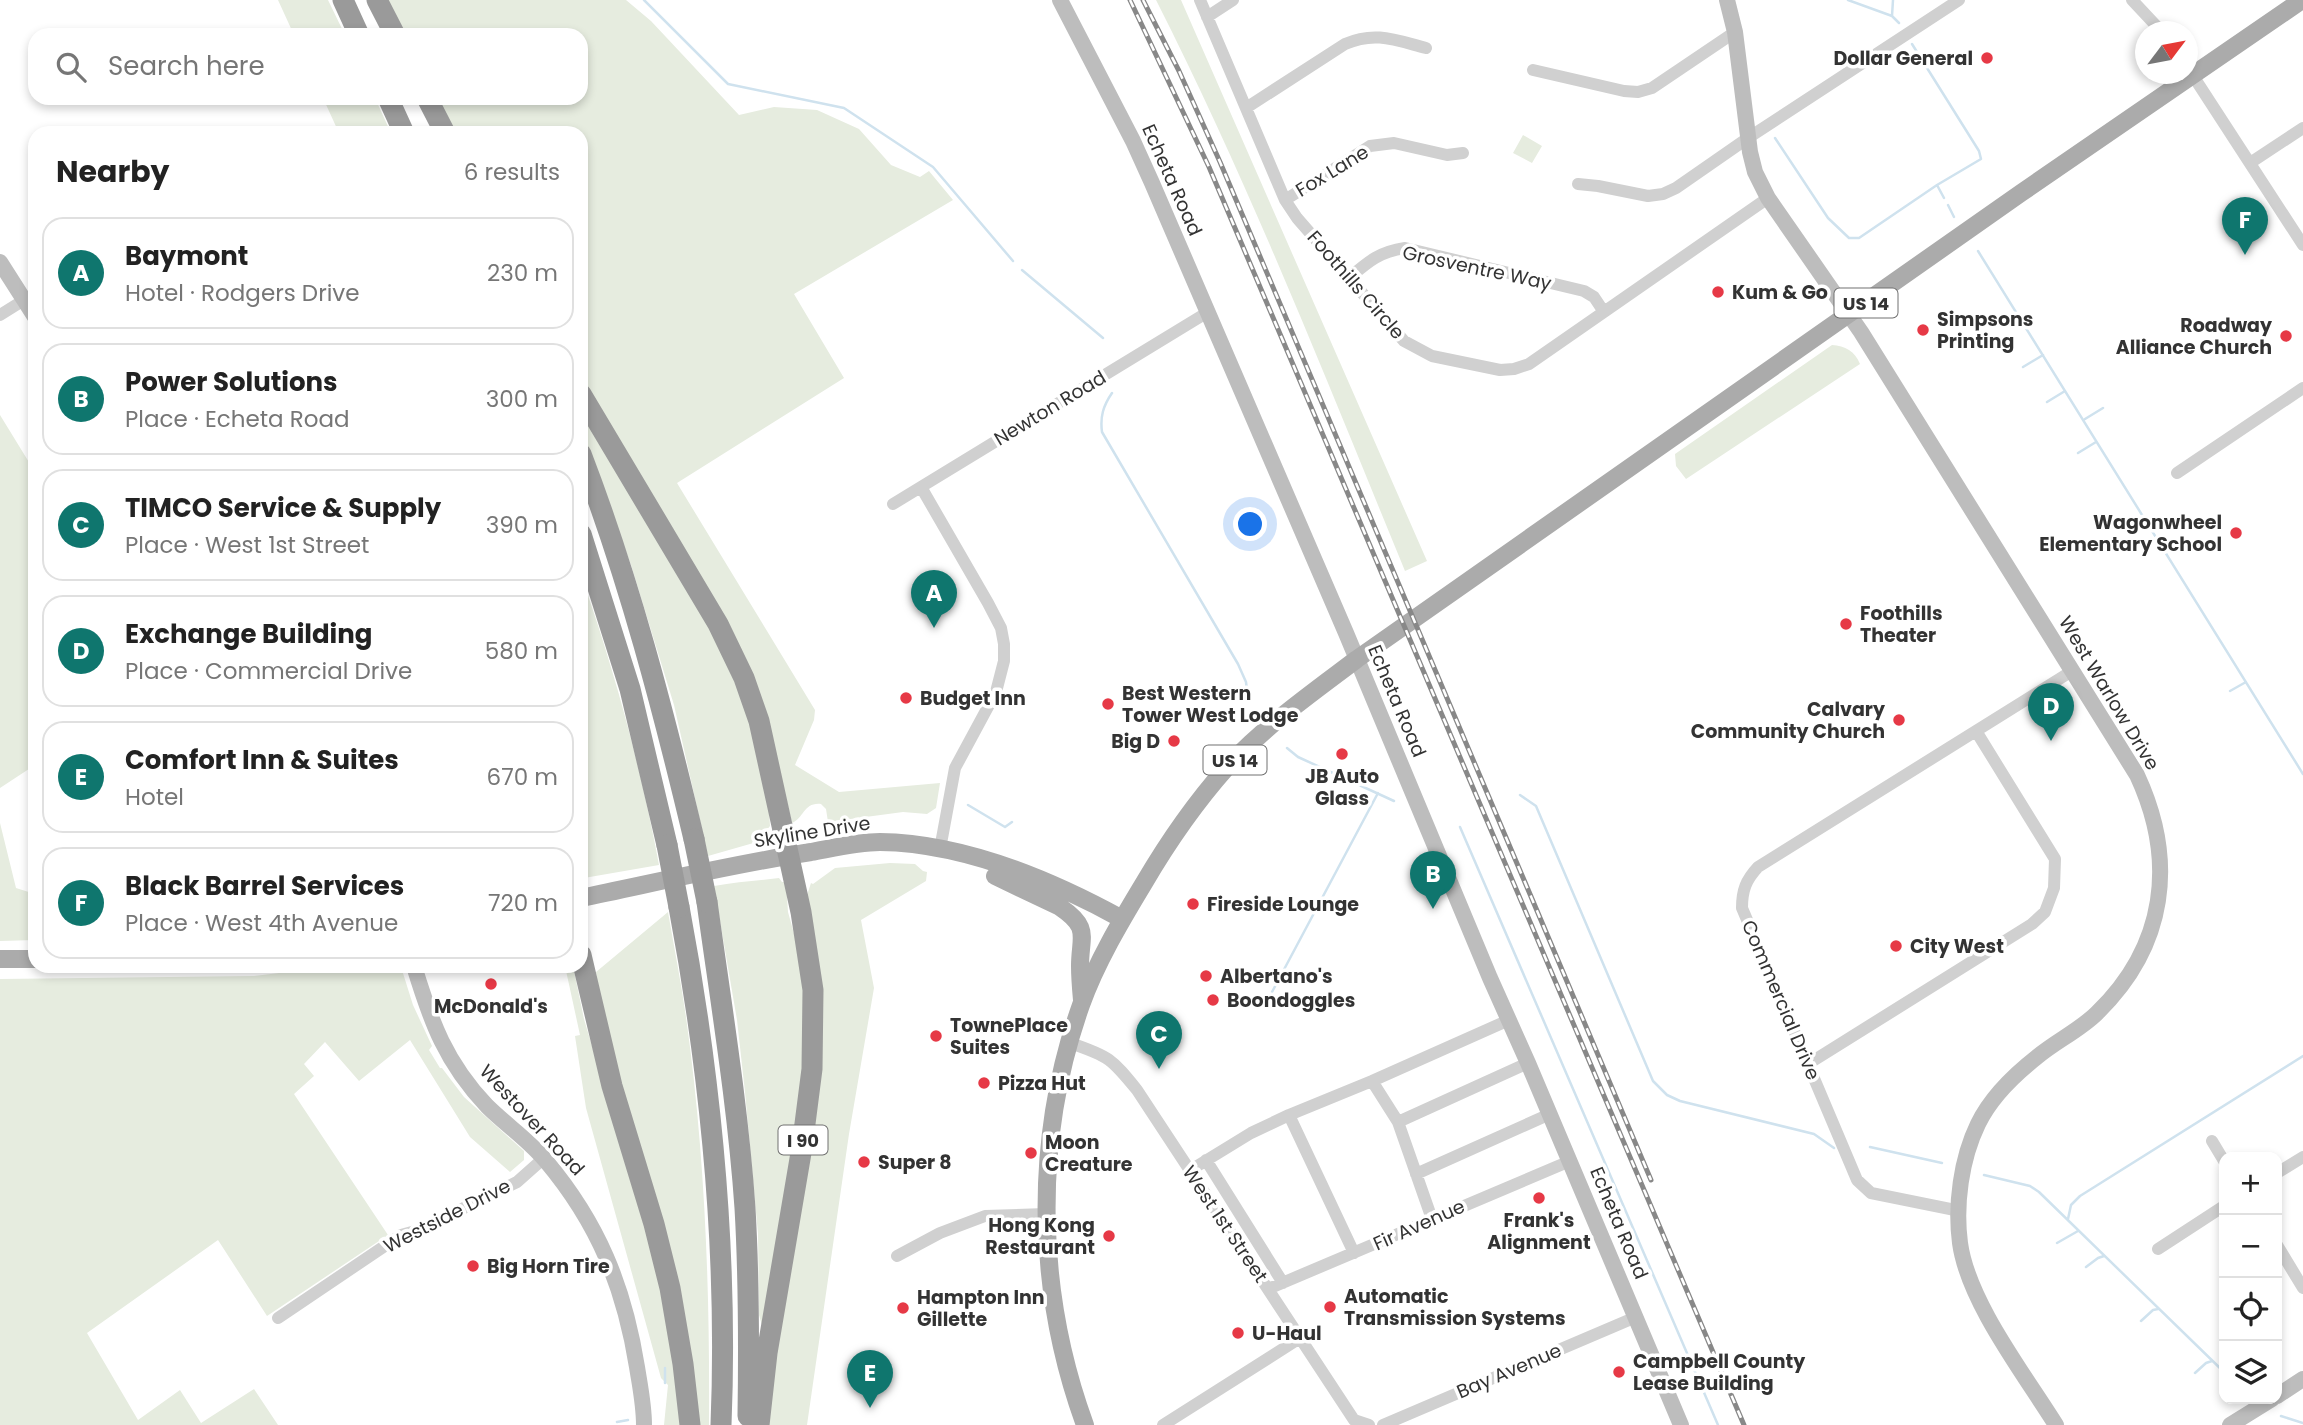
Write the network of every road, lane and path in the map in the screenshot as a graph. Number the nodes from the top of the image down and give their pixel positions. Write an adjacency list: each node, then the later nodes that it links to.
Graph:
1 (343, 0): 12 (highway)
2 (376, 0): 13 (highway)
3 (1060, 0): 39 (street, Echeta Road)
4 (1199, 0): 10 (street, Foothills Circle)
5 (1233, 0): 10 (street)
6 (1727, 0): 14 (street, West Warlow Drive)
7 (1959, 0): 28 (street)
8 (2132, 0): 11 (street)
9 (2302, 0): 16 (main road, US 14)
10 (1207, 17): 23 (street, Foothills Circle)
11 (2152, 21)
12 (356, 28)
13 (390, 28)
14 (1735, 32): 17 (street); 28 (street, West Warlow Drive)
15 (1426, 48): 23 (street)
16 (2198, 67)
17 (1533, 70)
18 (2173, 84): 42 (main road, US 14)
19 (2198, 84): 30 (street)
20 (391, 105): 24 (highway)
21 (428, 105): 25 (highway)
22 (429, 105): 26 (highway)
23 (1246, 108): 33 (street, Foothills Circle)
24 (400, 126)
25 (436, 126)
26 (441, 126)
27 (2303, 128): 30 (street)
28 (1748, 138): 31 (street); 32 (street, West Warlow Drive)
29 (1463, 153): 33 (street, Fox Lane)
30 (2250, 163): 34 (street)
31 (1578, 184)
32 (1768, 198): 40 (street, Foothills Circle); 42 (street, West Warlow Drive)
33 (1285, 200): 36 (street, Foothills Circle)
34 (2303, 245)
35 (0, 262): 37 (street)
36 (1349, 278): 40 (street, Grosventre Way); 40 (street, Foothills Circle)
37 (24, 300): 38 (street); 41 (street)
38 (28, 306)
39 (1208, 312): 47 (street, Newton Road); 50 (street, Echeta Road)
40 (1604, 312)
41 (0, 315)
42 (1849, 315): 50 (main road, US 14); 51 (street, West Warlow Drive)
43 (2303, 388): 45 (street)
44 (588, 406): 54 (highway, I 90)
45 (2177, 473)
46 (588, 474): 101 (highway, bridge)
47 (921, 487): 48 (street, Newton Road); 53 (street)
48 (893, 503)
49 (588, 556): 100 (highway, bridge)
50 (1357, 659): 57 (main road, US 14); 63 (street, Echeta Road)
51 (2072, 671): 52 (street, Commercial Drive); 81 (street, West Warlow Drive)
52 (1976, 731): 66 (street, Commercial Drive); 66 (street)
53 (940, 849): 54 (main road, Skyline Drive); 55 (main road, Skyline Drive)
54 (788, 855): 56 (main road, Skyline Drive); 102 (highway, I 90)
55 (972, 856): 57 (main road, Skyline Drive); 62 (main road)
56 (588, 897)
57 (1122, 919): 62 (main road)
58 (28, 958): 59 (main road)
59 (0, 959)
60 (416, 973): 74 (street, Westover Road)
61 (585, 973): 99 (highway)
62 (1082, 1004): 64 (main road)
63 (1509, 1020): 65 (street, Echeta Road); 67 (street)
64 (1070, 1043): 78 (street, West 1st Street); 82 (main road)
65 (1528, 1063): 68 (street, Echeta Road); 70 (street)
66 (1808, 1064): 81 (street, Commercial Drive)
67 (1373, 1081): 69 (street); 70 (street)
68 (1550, 1114): 76 (street, Echeta Road); 79 (street)
69 (1289, 1115): 75 (street); 85 (street)
70 (1398, 1122): 79 (street)
71 (2211, 1141): 72 (street)
72 (2219, 1153)
73 (2303, 1157): 77 (street)
74 (544, 1158): 92 (street, Westside Drive); 98 (street, Westover Road)
75 (1206, 1160): 78 (street); 88 (street)
76 (1570, 1161): 83 (street, Fir Avenue); 91 (street, Echeta Road)
77 (2282, 1170)
78 (1189, 1171): 90 (street, West 1st Street)
79 (1416, 1174): 83 (street)
80 (2219, 1209): 84 (street)
81 (1960, 1211): 108 (street, West Warlow Drive)
82 (1046, 1214): 87 (street); 103 (main road)
83 (1432, 1219): 85 (street, Fir Avenue)
84 (2158, 1249)
85 (1354, 1253): 88 (street, Fir Avenue)
86 (2282, 1253): 89 (street)
87 (897, 1255)
88 (1283, 1283): 90 (street, Fir Avenue)
89 (2303, 1288)
90 (1268, 1289): 93 (street, West 1st Street)
91 (1636, 1317): 106 (street, Bay Avenue); 107 (street, Echeta Road)
92 (278, 1318)
93 (1300, 1338): 97 (street, West 1st Street); 104 (street)
94 (2303, 1379): 95 (street)
95 (2282, 1393)
96 (2264, 1404): 109 (street)
97 (1363, 1424): 105 (street)
98 (644, 1425)
99 (690, 1425)
100 (721, 1425)
101 (748, 1425)
102 (759, 1425)
103 (1085, 1425)
104 (1163, 1425)
105 (1369, 1425)
106 (1382, 1425)
107 (1681, 1425)
108 (2056, 1425)
109 (2230, 1425)

